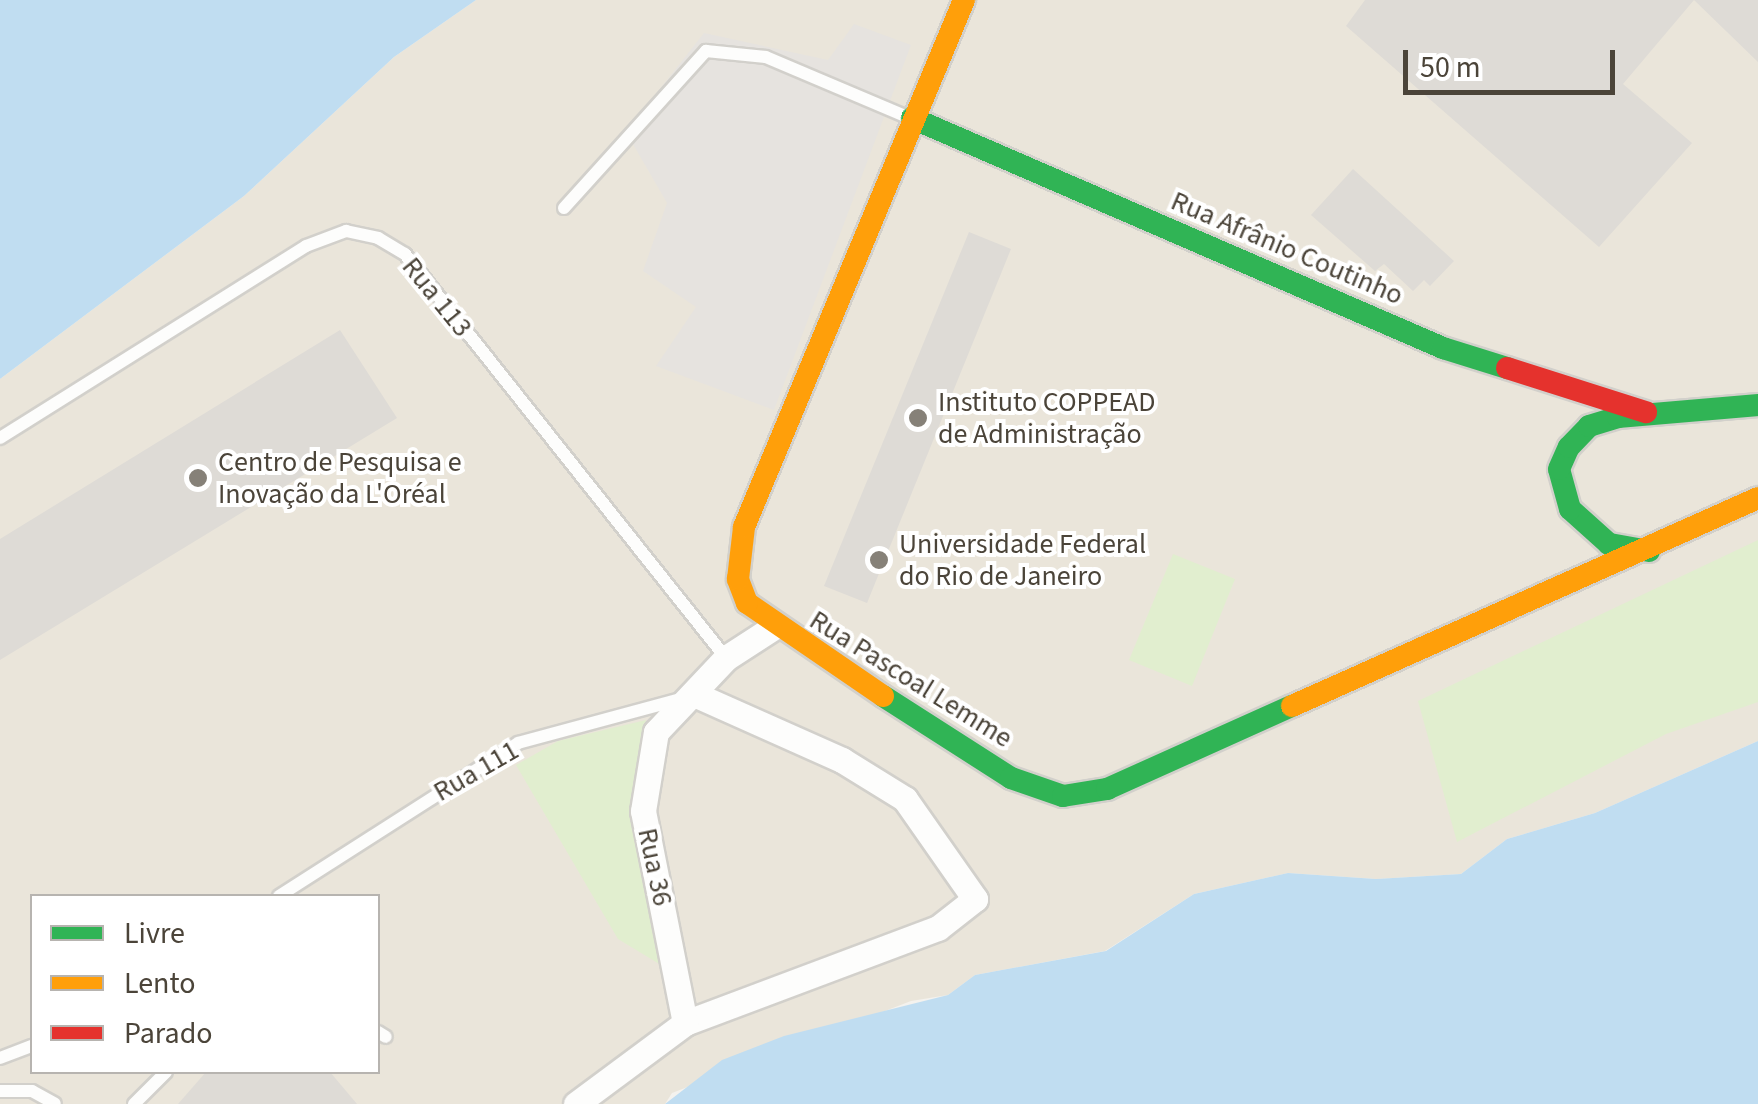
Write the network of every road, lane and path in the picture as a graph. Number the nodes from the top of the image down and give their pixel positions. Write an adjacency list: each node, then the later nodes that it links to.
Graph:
1 (964, 0): 2 (street, Rua Pascoal Lemme)
2 (912, 118): 3 (lane); 5 (street, Rua Afrânio Coutinho); 9 (street, Rua Pascoal Lemme)
3 (564, 208)
4 (1758, 405): 5 (street)
5 (1646, 412): 8 (street)
6 (0, 438): 10 (lane, Rua 113)
7 (1758, 498): 8 (street, Rua Pascoal Lemme)
8 (1648, 550): 9 (street, Rua Pascoal Lemme)
9 (774, 627): 10 (street, Rua 36)
10 (726, 658): 11 (street, Rua 36)
11 (696, 695): 12 (lane, Rua 111); 13 (street, Rua 36); 13 (street)
12 (283, 894)
13 (685, 1023): 20 (street)
14 (30, 1047): 15 (lane)
15 (0, 1058)
16 (164, 1074): 19 (lane)
17 (0, 1091): 18 (lane)
18 (52, 1101)
19 (134, 1104)
20 (576, 1104)

